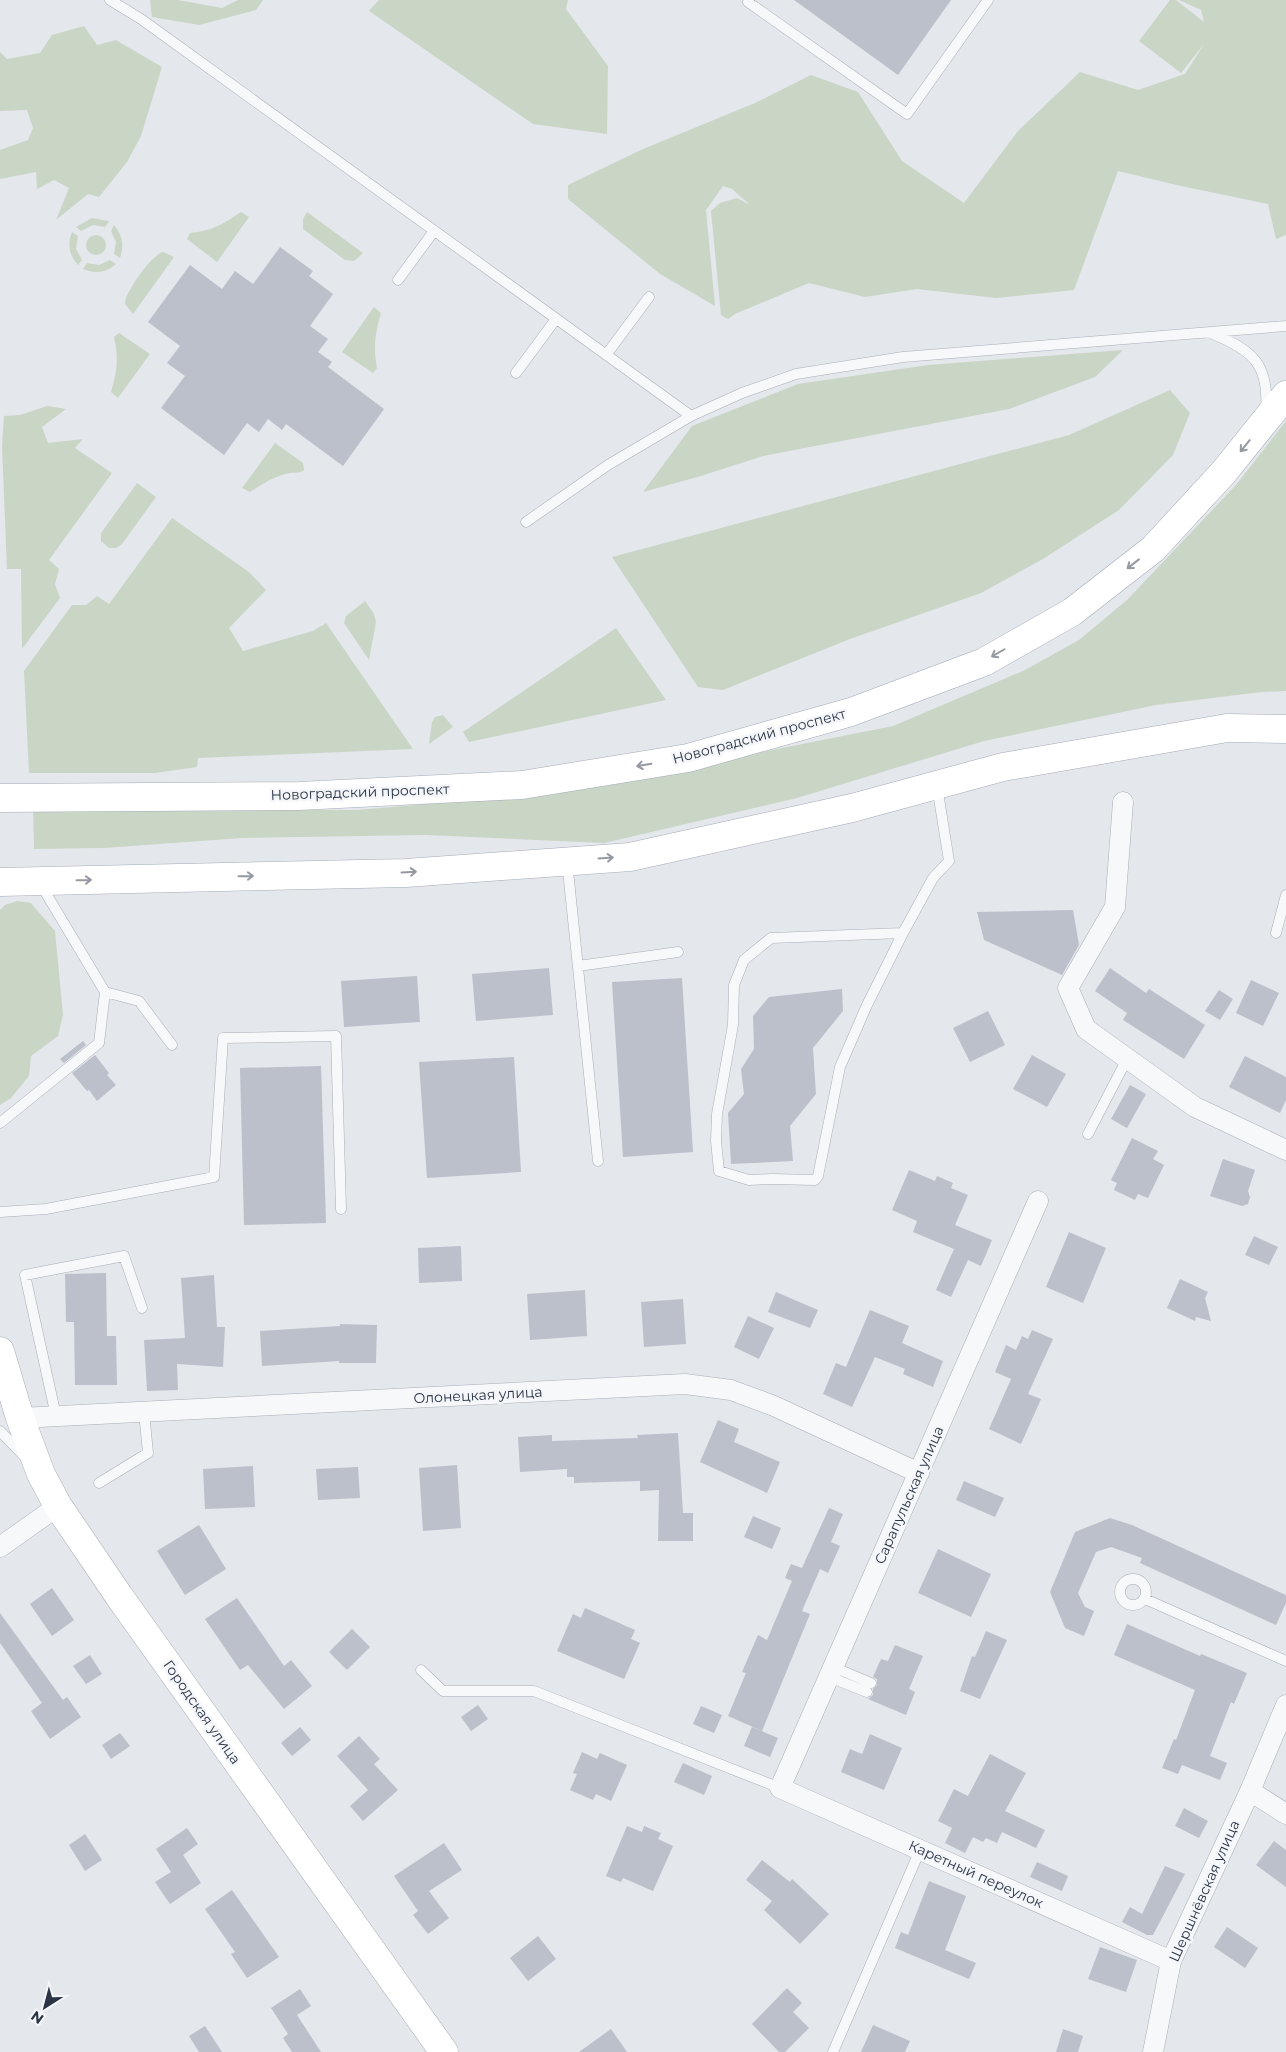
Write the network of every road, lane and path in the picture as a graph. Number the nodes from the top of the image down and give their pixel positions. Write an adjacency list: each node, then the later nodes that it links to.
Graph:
1 (110, 0): 4 (lane)
2 (749, 0): 3 (lane)
3 (988, 0)
4 (434, 231): 5 (lane); 7 (lane)
5 (398, 280)
6 (649, 297): 10 (lane)
7 (556, 319): 10 (lane); 11 (lane)
8 (1286, 326): 9 (lane)
9 (1209, 332): 13 (lane); 14 (lane)
10 (606, 355): 13 (lane)
11 (516, 373)
12 (1286, 395): 14 (main road, Новоградский проспект)
13 (690, 416): 15 (lane)
14 (1265, 421): 18 (main road, Новоградский проспект, one-way to 18)
15 (526, 522)
16 (1286, 729): 17 (main road)
17 (937, 785): 20 (main road, one-way to 17); 24 (lane)
18 (0, 798)
19 (1123, 802): 30 (street)
20 (566, 861): 21 (main road, one-way to 20); 27 (lane)
21 (39, 881): 22 (main road); 28 (lane)
22 (0, 882)
23 (1286, 894): 25 (lane)
24 (903, 932): 24 (lane)
25 (1276, 933)
26 (678, 952): 27 (lane)
27 (578, 966): 34 (lane)
28 (105, 992): 29 (lane); 31 (lane)
29 (172, 1045)
30 (1127, 1059): 32 (lane); 33 (street)
31 (0, 1123)
32 (1088, 1134)
33 (1286, 1150)
34 (598, 1161)
35 (1038, 1201): 43 (street, Сарапульская улица)
36 (341, 1209): 37 (lane)
37 (0, 1212)
38 (142, 1308): 41 (lane)
39 (0, 1351): 42 (main road, Городская улица)
40 (144, 1412): 41 (street, Олонецкая улица); 43 (street, Олонецкая улица); 44 (lane)
41 (56, 1416): 42 (street, Олонецкая улица)
42 (10, 1424): 45 (main road, Городская улица)
43 (919, 1473): 50 (street, Сарапульская улица)
44 (99, 1483)
45 (58, 1506): 46 (street); 58 (main road, Городская улица)
46 (0, 1547)
47 (1145, 1599): 48 (lane)
48 (1286, 1661)
49 (421, 1670): 53 (lane)
50 (831, 1672): 51 (lane); 53 (street, Сарапульская улица)
51 (869, 1688)
52 (1286, 1705): 54 (street, Шершнёвская улица)
53 (780, 1788): 56 (street, Каретный переулок)
54 (1250, 1791): 55 (street); 57 (street, Шершнёвская улица)
55 (1286, 1814)
56 (920, 1850): 57 (street, Каретный переулок); 59 (lane)
57 (1172, 1961): 60 (street, Шершнёвская улица)
58 (444, 2052)
59 (833, 2052)
60 (1153, 2052)

